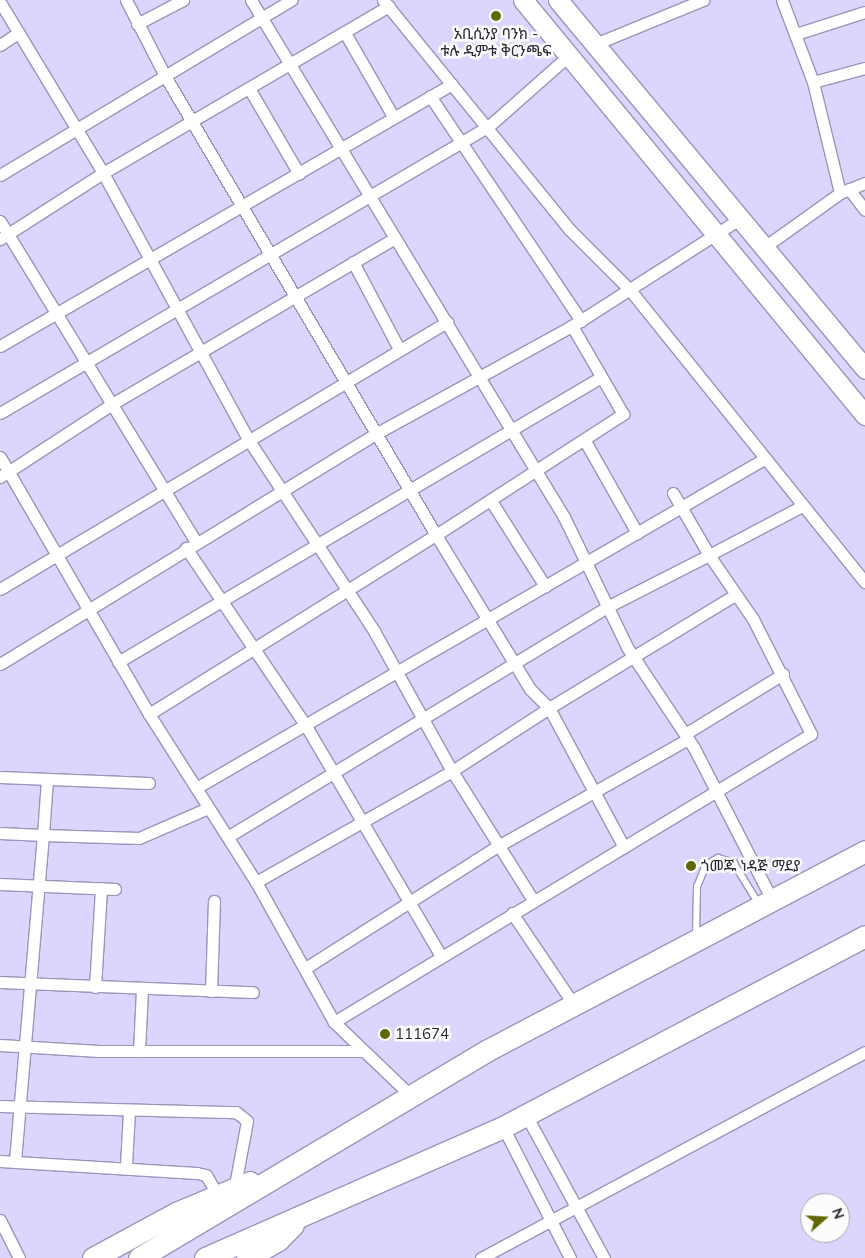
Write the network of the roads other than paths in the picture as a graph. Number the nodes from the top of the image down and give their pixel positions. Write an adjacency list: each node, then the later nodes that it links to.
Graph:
1 (126, 0): 14 (street)
2 (183, 0): 14 (street)
3 (251, 0): 13 (street)
4 (291, 0): 13 (street)
5 (523, 0): 20 (main road)
6 (558, 0): 18 (main road)
7 (703, 0): 11 (street)
8 (782, 0): 17 (street)
9 (0, 2): 15 (street)
10 (386, 3): 16 (street); 25 (street)
11 (671, 5): 18 (street)
12 (865, 12): 17 (street)
13 (262, 17): 21 (street); 23 (street)
14 (137, 24): 23 (street)
15 (18, 33): 19 (street); 31 (street)
16 (345, 33): 21 (street); 28 (street)
17 (796, 34): 24 (street)
18 (595, 44): 42 (main road)
19 (0, 45)
20 (568, 56): 30 (street); 44 (main road)
21 (291, 66): 26 (street); 33 (street)
22 (865, 68): 24 (street)
23 (165, 76): 29 (street); 31 (street)
24 (814, 82): 38 (street)
25 (452, 84): 27 (street); 30 (street)
26 (250, 90): 29 (street); 35 (street)
27 (430, 96): 28 (street); 32 (street)
28 (393, 116): 33 (street)
29 (194, 123): 34 (street); 40 (street)
30 (490, 126): 32 (street); 51 (street)
31 (75, 128): 34 (street); 36 (street)
32 (462, 140): 39 (street); 56 (street)
33 (340, 150): 35 (street); 39 (street)
34 (103, 173): 45 (street); 49 (street)
35 (299, 174): 40 (street)
36 (0, 176)
37 (865, 183): 38 (street)
38 (844, 191): 41 (street); 47 (street)
39 (369, 195): 46 (street); 48 (street)
40 (244, 206): 48 (street); 49 (street)
41 (865, 210)
42 (739, 219): 44 (street); 47 (main road)
43 (0, 221): 45 (street)
44 (716, 234): 51 (street); 68 (main road)
45 (4, 236): 54 (street)
46 (396, 238): 50 (street); 55 (street)
47 (764, 248): 59 (main road)
48 (271, 253): 52 (street); 53 (street)
49 (149, 258): 53 (street); 54 (street)
50 (352, 262): 52 (street); 58 (street)
51 (630, 290): 56 (street); 74 (street)
52 (295, 293): 60 (street); 65 (street)
53 (178, 307): 60 (street); 61 (street)
54 (56, 314): 57 (street); 61 (street)
55 (447, 322): 58 (street); 63 (street)
56 (576, 324): 63 (street); 64 (street)
57 (0, 346)
58 (399, 349): 65 (street)
59 (857, 352): 62 (main road)
60 (203, 354): 66 (street); 71 (street)
61 (86, 361): 66 (street); 67 (street)
62 (865, 369)
63 (476, 377): 69 (street); 70 (street)
64 (601, 377): 70 (street); 72 (street)
65 (347, 380): 69 (street); 71 (street)
66 (112, 404): 76 (street); 77 (street)
67 (0, 413)
68 (865, 415)
69 (379, 432): 78 (street); 79 (street)
70 (511, 433): 75 (street); 79 (street)
71 (248, 439): 77 (street); 78 (street)
72 (585, 440): 75 (street); 84 (street)
73 (0, 457): 76 (street)
74 (764, 460): 82 (street); 83 (street)
75 (538, 472): 81 (street); 91 (street)
76 (4, 474): 89 (street)
77 (165, 490): 86 (street); 89 (street)
78 (282, 492): 86 (street); 87 (street)
79 (411, 493): 85 (street); 87 (street)
80 (673, 493): 83 (street)
81 (491, 501): 85 (street); 93 (street)
82 (802, 506): 90 (street); 92 (street)
83 (681, 508): 84 (street); 90 (street)
84 (636, 533): 91 (street)
85 (436, 536): 94 (street); 100 (street)
86 (196, 542): 88 (street)
87 (319, 546): 94 (street); 97 (street)
88 (186, 548): 97 (street); 99 (street)
89 (58, 554): 95 (street); 99 (street)
90 (709, 555): 96 (street); 98 (street)
91 (584, 562): 93 (street); 98 (street)
92 (865, 582)
93 (545, 586): 100 (street)
94 (347, 589): 101 (street); 106 (street)
95 (0, 590)
96 (735, 595): 102 (street); 107 (street)
97 (222, 599): 101 (street); 103 (street)
98 (607, 607): 102 (street); 105 (street)
99 (90, 609): 103 (street); 104 (street)
100 (488, 619): 105 (street); 106 (street)
101 (254, 650): 109 (street); 111 (street)
102 (635, 658): 108 (street); 112 (street)
103 (118, 662): 109 (street)
104 (0, 664)
105 (516, 664): 108 (street); 110 (street)
106 (398, 674): 110 (street); 111 (street)
107 (783, 674): 112 (street); 120 (street)
108 (550, 708): 113 (street); 119 (street)
109 (149, 714): 118 (street)
110 (424, 722): 113 (street); 114 (street)
111 (306, 726): 114 (street); 118 (street)
112 (686, 736): 119 (street); 120 (street)
113 (452, 770): 122 (street); 126 (street)
114 (333, 774): 122 (street); 125 (street)
115 (0, 777): 116 (street)
116 (47, 779): 117 (street); 124 (street)
117 (149, 783)
118 (196, 788): 121 (street)
119 (593, 791): 126 (street); 127 (street)
120 (719, 792): 127 (street); 137 (street)
121 (208, 808): 124 (street); 125 (street)
122 (362, 820): 129 (street); 136 (street)
123 (0, 833): 124 (street)
124 (42, 835): 131 (street)
125 (229, 836): 129 (street)
126 (498, 846): 134 (street); 136 (street)
127 (624, 847): 134 (street)
128 (865, 851): 137 (highway)
129 (256, 882): 142 (street)
130 (0, 884): 131 (street)
131 (38, 884): 132 (street); 144 (street)
132 (101, 888): 133 (street); 145 (street)
133 (116, 889)
134 (534, 900): 138 (street)
135 (214, 901): 147 (street)
136 (409, 902): 141 (street); 142 (street)
137 (766, 903): 140 (highway); 140 (lane)
138 (512, 912): 141 (street); 149 (street)
139 (865, 936): 160 (highway)
140 (696, 940): 149 (highway)
141 (440, 956): 150 (street)
142 (306, 967): 150 (street)
143 (0, 982): 144 (street)
144 (30, 985): 145 (street); 152 (street)
145 (95, 987): 146 (street)
146 (142, 989): 147 (street); 153 (street)
147 (211, 991): 148 (street)
148 (253, 992)
149 (574, 1005): 156 (highway)
150 (334, 1022): 154 (street)
151 (0, 1045): 152 (street)
152 (27, 1046): 153 (street); 158 (street)
153 (139, 1051): 154 (street)
154 (360, 1051): 156 (street)
155 (865, 1052): 167 (street)
156 (410, 1095): 165 (highway)
157 (0, 1106): 158 (street)
158 (22, 1108): 159 (street); 163 (street)
159 (129, 1112): 164 (street); 166 (street)
160 (526, 1115): 161 (highway); 167 (street)
161 (503, 1127): 168 (highway); 170 (street)
162 (0, 1161): 163 (street)
163 (15, 1161): 164 (street)
164 (126, 1165): 166 (street)
165 (272, 1177): 166 (highway); 173 (highway)
166 (226, 1190): 172 (highway)
167 (578, 1206): 170 (street); 178 (street)
168 (304, 1213): 174 (highway); 175 (highway)
169 (0, 1220): 171 (street)
170 (551, 1221): 176 (street); 177 (street)
171 (18, 1258)
172 (93, 1258)
173 (138, 1258)
174 (205, 1258)
175 (247, 1258)
176 (482, 1258)
177 (570, 1258)
178 (604, 1258)

